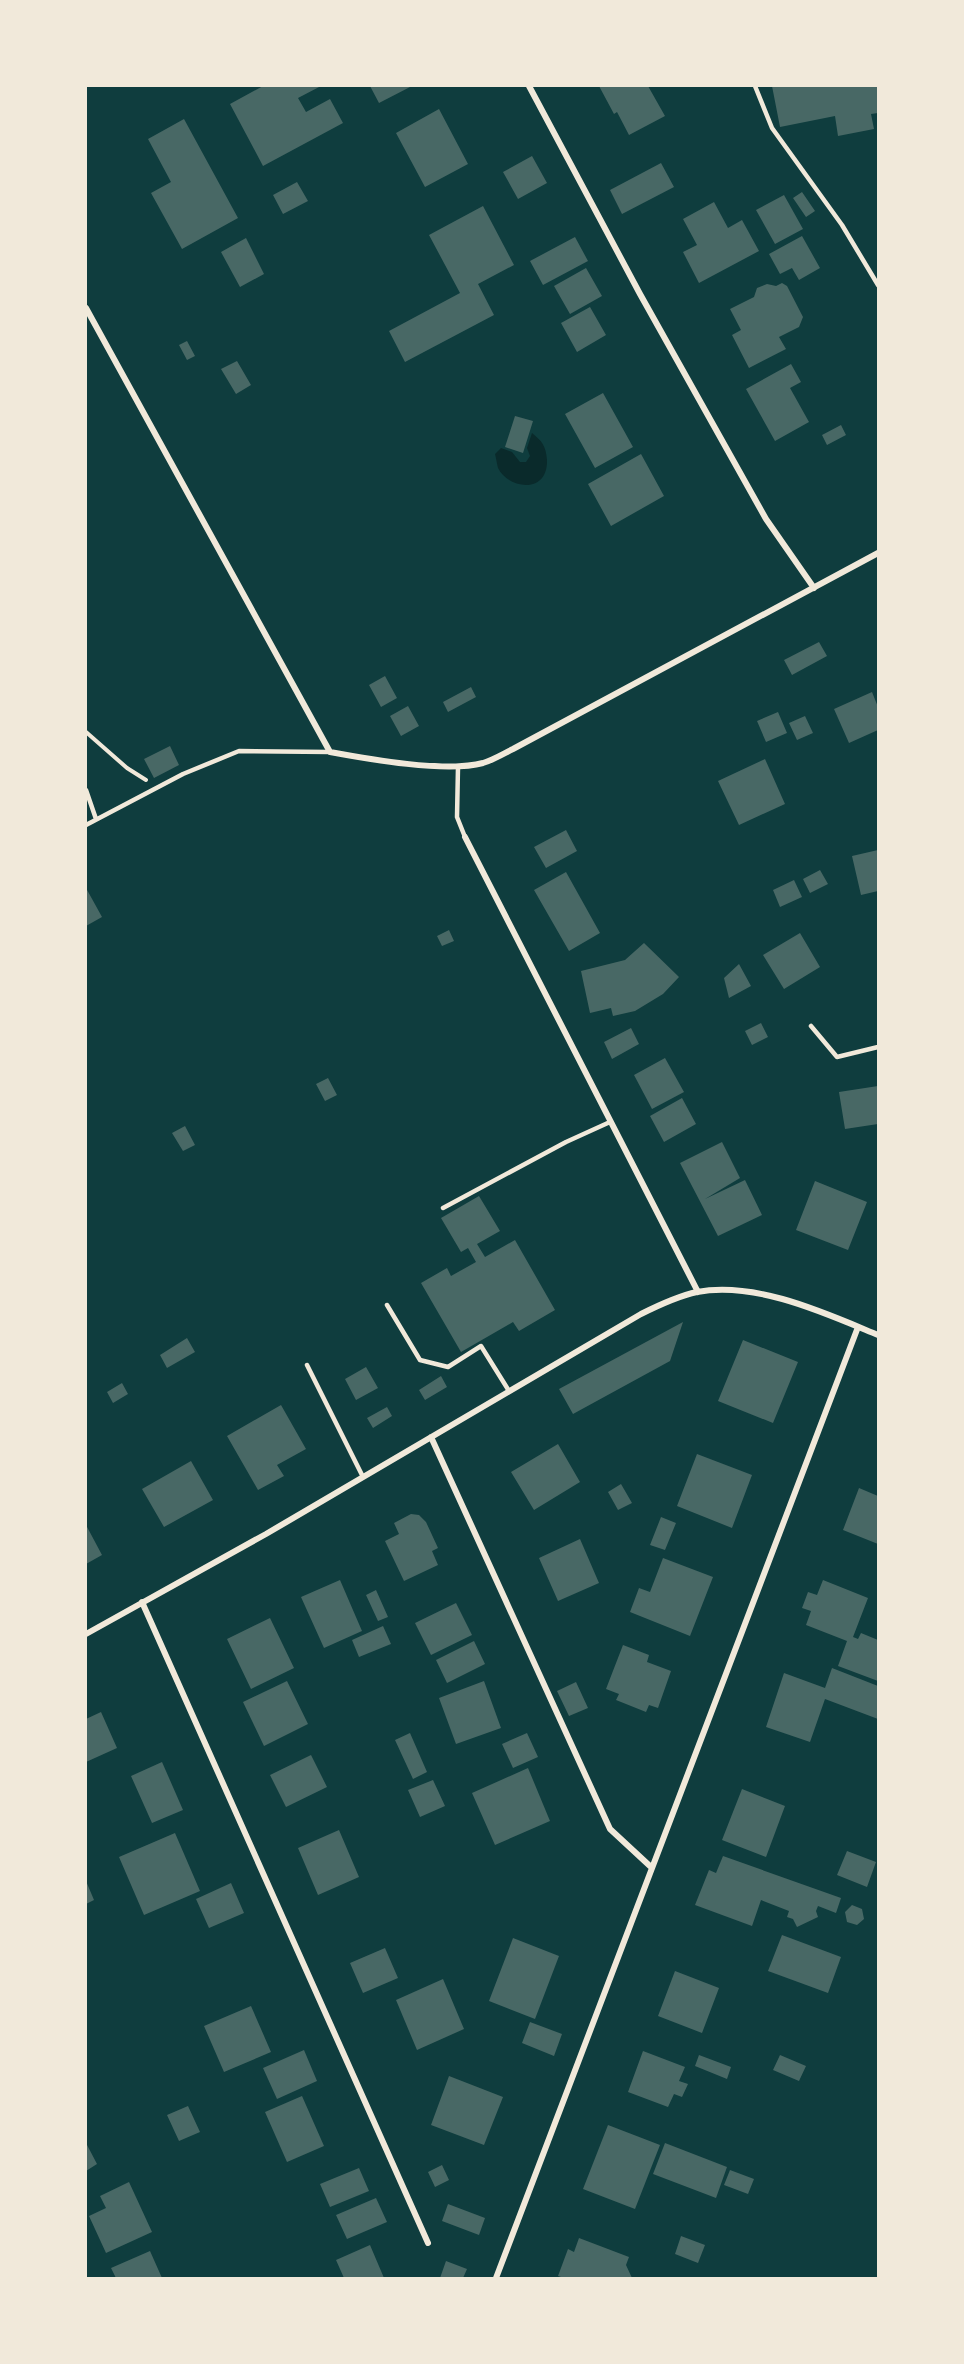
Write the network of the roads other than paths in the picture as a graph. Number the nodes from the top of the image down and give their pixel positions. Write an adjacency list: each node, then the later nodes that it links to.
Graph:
1 (529, 86): 6 (street)
2 (755, 86): 3 (lane)
3 (879, 285)
4 (86, 308): 7 (street)
5 (879, 553): 6 (street)
6 (814, 588): 8 (street)
7 (330, 752): 8 (street); 10 (lane)
8 (459, 767): 12 (lane)
9 (86, 790): 10 (lane)
10 (96, 819): 11 (lane)
11 (86, 825)
12 (465, 837): 15 (street)
13 (811, 1026): 14 (lane)
14 (879, 1047)
15 (610, 1122): 16 (lane); 17 (street)
16 (443, 1208)
17 (698, 1292): 19 (street); 22 (street)
18 (387, 1305): 22 (lane)
19 (858, 1327): 20 (street); 27 (street)
20 (879, 1335)
21 (307, 1365): 24 (lane)
22 (509, 1391): 23 (street)
23 (431, 1437): 24 (street); 27 (street)
24 (363, 1477): 25 (street)
25 (142, 1602): 26 (street); 28 (street)
26 (86, 1634)
27 (651, 1867): 29 (street)
28 (428, 2243)
29 (496, 2278)

